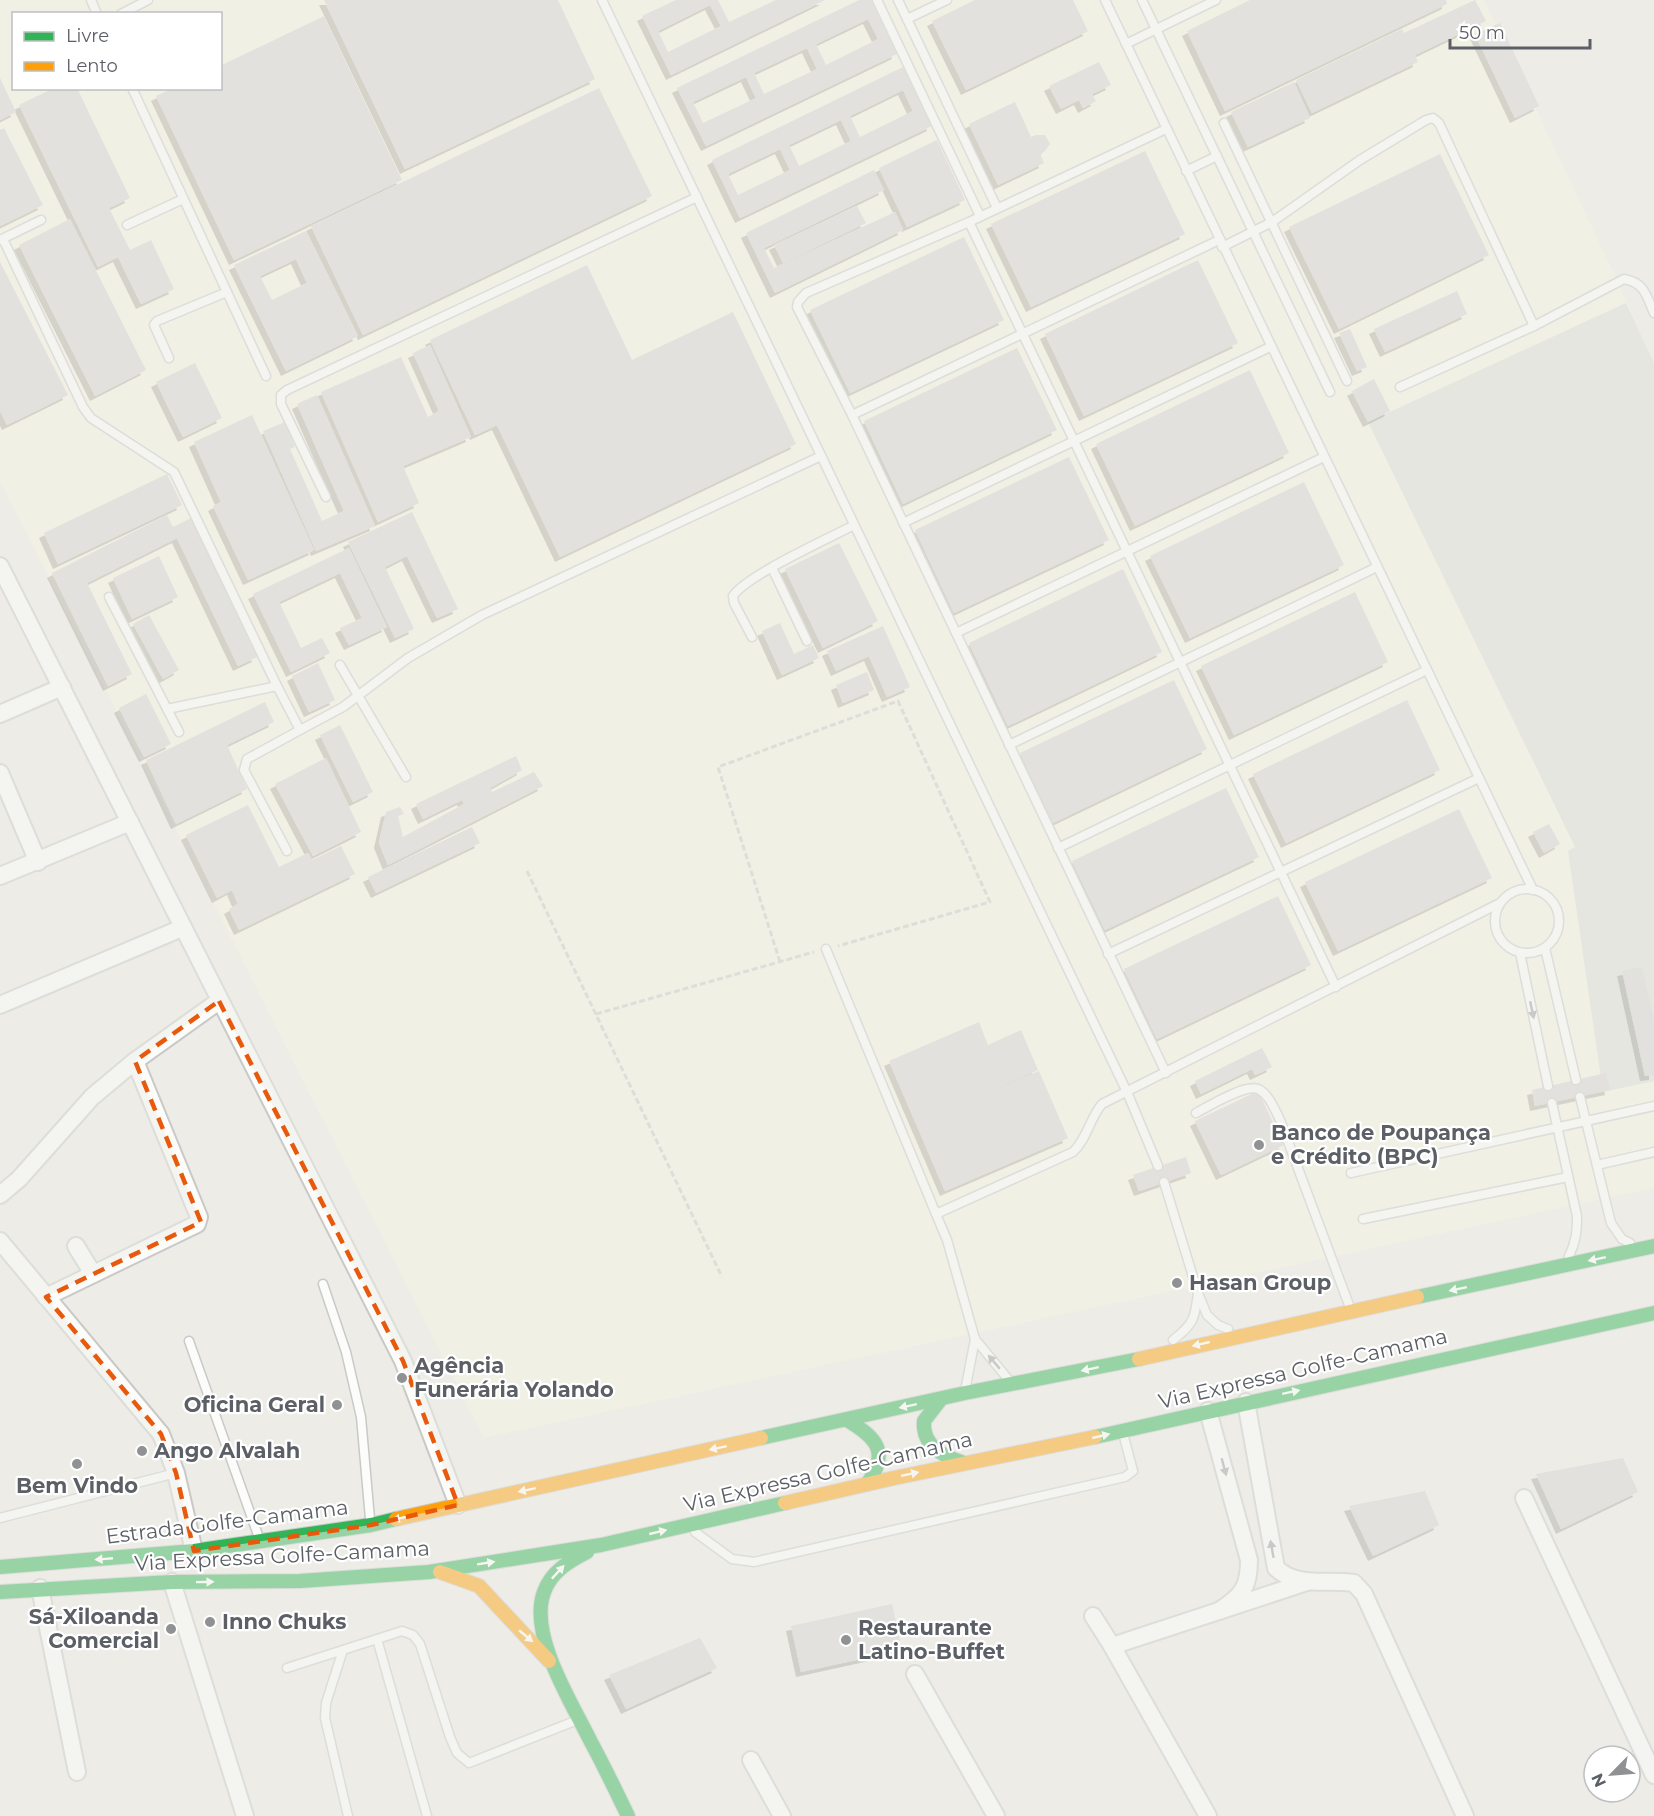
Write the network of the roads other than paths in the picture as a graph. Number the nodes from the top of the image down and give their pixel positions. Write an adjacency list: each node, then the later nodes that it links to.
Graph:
1 (148, 0): 9 (lane)
2 (602, 0): 18 (lane)
3 (877, 0): 21 (lane)
4 (898, 0): 10 (lane)
5 (947, 0): 10 (lane)
6 (1105, 0): 12 (lane)
7 (1143, 0): 11 (lane)
8 (1216, 0): 11 (lane)
9 (125, 12)
10 (907, 19): 20 (lane)
11 (1156, 29): 12 (lane); 16 (lane)
12 (1126, 44): 15 (lane)
13 (133, 90): 19 (lane)
14 (1224, 123): 24 (lane)
15 (1166, 129): 17 (lane); 20 (lane)
16 (1217, 156): 17 (lane); 26 (lane)
17 (1186, 171): 28 (lane)
18 (697, 197): 41 (lane); 43 (lane)
19 (183, 199): 25 (lane); 29 (lane)
20 (997, 208): 21 (lane)
21 (980, 216): 23 (lane)
22 (40, 219): 27 (lane)
23 (969, 222): 32 (lane); 39 (lane)
24 (1272, 222): 26 (lane); 31 (lane); 36 (lane)
25 (127, 225)
26 (1253, 232): 28 (lane); 38 (lane)
27 (1, 240): 57 (lane)
28 (1220, 243): 32 (lane); 33 (lane)
29 (227, 292): 34 (lane); 35 (lane)
30 (1654, 313): 31 (lane)
31 (1534, 326): 37 (lane)
32 (1022, 333): 39 (lane); 40 (lane)
33 (1270, 346): 40 (lane); 42 (lane)
34 (169, 358)
35 (266, 376)
36 (1347, 381)
37 (1400, 387)
38 (1330, 392)
39 (852, 415): 44 (lane)
40 (1074, 441): 44 (lane); 46 (lane)
41 (821, 456): 45 (lane); 59 (lane)
42 (1324, 457): 46 (lane); 48 (lane)
43 (326, 497)
44 (903, 523): 51 (lane)
45 (854, 525): 49 (lane); 89 (lane)
46 (1127, 552): 51 (lane); 54 (lane)
47 (0, 566): 58 (street)
48 (1377, 567): 54 (lane); 56 (lane)
49 (772, 568): 52 (lane); 53 (lane)
50 (109, 597): 60 (lane)
51 (956, 633): 64 (lane)
52 (752, 637)
53 (807, 641)
54 (1180, 662): 64 (lane); 65 (lane)
55 (340, 665): 59 (lane)
56 (1427, 670): 65 (lane); 68 (lane)
57 (277, 686): 60 (lane); 62 (lane)
58 (62, 687): 61 (street); 69 (street)
59 (358, 696): 62 (lane); 67 (lane)
60 (167, 709): 63 (lane)
61 (0, 714)
62 (300, 730): 71 (lane)
63 (179, 732)
64 (1009, 745): 70 (lane)
65 (1229, 765): 70 (lane); 73 (lane)
66 (0, 773): 72 (street)
67 (406, 777)
68 (1479, 778): 73 (lane); 75 (lane)
69 (130, 822): 72 (street); 77 (street)
70 (1058, 848): 81 (lane)
71 (287, 851)
72 (38, 862): 74 (street)
73 (1281, 873): 81 (lane); 82 (lane)
74 (0, 876)
75 (1533, 890): 76 (lane); 78 (lane)
76 (1500, 903): 80 (lane); 82 (lane)
77 (182, 928): 83 (street); 84 (street)
78 (1545, 948): 80 (lane); 87 (lane)
79 (826, 949): 103 (lane)
80 (1520, 953): 88 (lane, one-way to 88)
81 (1108, 954): 86 (lane)
82 (1336, 987): 86 (lane)
83 (219, 1000): 85 (street); 130 (street)
84 (0, 1005)
85 (135, 1061): 102 (street); 108 (street)
86 (1166, 1073): 89 (lane)
87 (1576, 1080)
88 (1548, 1086)
89 (1127, 1092): 98 (lane); 103 (lane)
90 (1581, 1097): 94 (lane)
91 (1552, 1103): 95 (lane)
92 (1654, 1106): 94 (lane)
93 (1196, 1113): 113 (lane)
94 (1586, 1121): 95 (lane); 97 (lane)
95 (1558, 1128): 99 (lane); 100 (lane)
96 (1654, 1152): 97 (lane)
97 (1597, 1165): 106 (lane)
98 (1158, 1166)
99 (1352, 1173)
100 (1568, 1177): 104 (lane); 109 (lane)
101 (1164, 1182): 111 (lane)
102 (0, 1195)
103 (936, 1214): 116 (lane)
104 (1363, 1219)
105 (0, 1241): 112 (street)
106 (1654, 1244): 109 (main road, Via Expressa Golfe-Camama, one-way to 109)
107 (76, 1246): 108 (street)
108 (93, 1274): 112 (street)
109 (1516, 1277): 113 (main road, Via Expressa Golfe-Camama, one-way to 113)
110 (323, 1284): 132 (lane)
111 (1198, 1293): 115 (lane); 118 (lane)
112 (46, 1297): 127 (street)
113 (1351, 1311): 115 (main road, Via Expressa Golfe-Camama)
114 (1654, 1313): 122 (main road, Via Expressa Golfe-Camama, one-way to 114)
115 (1255, 1332): 118 (main road, Via Expressa Golfe-Camama, one-way to 118)
116 (975, 1339): 119 (lane, one-way to 116); 120 (lane)
117 (189, 1341): 134 (lane)
118 (1147, 1357): 119 (main road, Via Expressa Golfe-Camama, one-way to 119)
119 (1013, 1385): 120 (main road, Via Expressa Golfe-Camama)
120 (965, 1394): 121 (main road, Via Expressa Golfe-Camama)
121 (941, 1399): 124 (main road, Via Expressa Golfe-Camama, one-way to 124); 126 (main road)
122 (1246, 1402): 123 (main road, Via Expressa Golfe-Camama); 139 (street, one-way to 122)
123 (1208, 1411): 125 (main road, Via Expressa Golfe-Camama); 143 (street, one-way to 143)
124 (847, 1420): 128 (main road); 130 (main road, Via Expressa Golfe-Camama, one-way to 130)
125 (1123, 1430): 126 (main road, Via Expressa Golfe-Camama, one-way to 125); 133 (lane)
126 (964, 1463): 128 (main road, Via Expressa Golfe-Camama, one-way to 126)
127 (176, 1473): 131 (lane); 136 (street)
128 (867, 1484): 133 (main road, Via Expressa Golfe-Camama)
129 (1524, 1498): 154 (street)
130 (458, 1505): 132 (main road, Estrada Golfe-Camama, one-way to 132)
131 (0, 1518)
132 (371, 1525): 134 (main road, Estrada Golfe-Camama)
133 (686, 1526): 135 (main road, Via Expressa Golfe-Camama, one-way to 133)
134 (260, 1541): 136 (main road, Estrada Golfe-Camama)
135 (601, 1545): 138 (main road, Via Expressa Golfe-Camama, one-way to 135); 148 (main road, one-way to 135)
136 (194, 1551): 137 (main road, Estrada Golfe-Camama, one-way to 137)
137 (0, 1567)
138 (429, 1572): 140 (main road, Via Expressa Golfe-Camama, one-way to 138); 148 (main road, one-way to 148)
139 (1311, 1581): 143 (street); 162 (street)
140 (172, 1582): 141 (main road, Via Expressa Golfe-Camama); 155 (street)
141 (40, 1588): 142 (main road, Via Expressa Golfe-Camama); 153 (street)
142 (0, 1592)
143 (1219, 1611): 146 (street)
144 (1093, 1616): 146 (street)
145 (377, 1639): 147 (lane); 151 (lane); 157 (lane)
146 (1112, 1646): 161 (street)
147 (343, 1650): 149 (lane); 156 (lane)
148 (554, 1666): 151 (main road)
149 (287, 1668)
150 (915, 1674): 160 (street)
151 (580, 1719): 158 (main road)
152 (751, 1760): 159 (street)
153 (76, 1772)
154 (1654, 1775)
155 (245, 1816)
156 (348, 1816)
157 (427, 1816)
158 (628, 1816)
159 (782, 1816)
160 (996, 1816)
161 (1208, 1816)
162 (1465, 1816)

